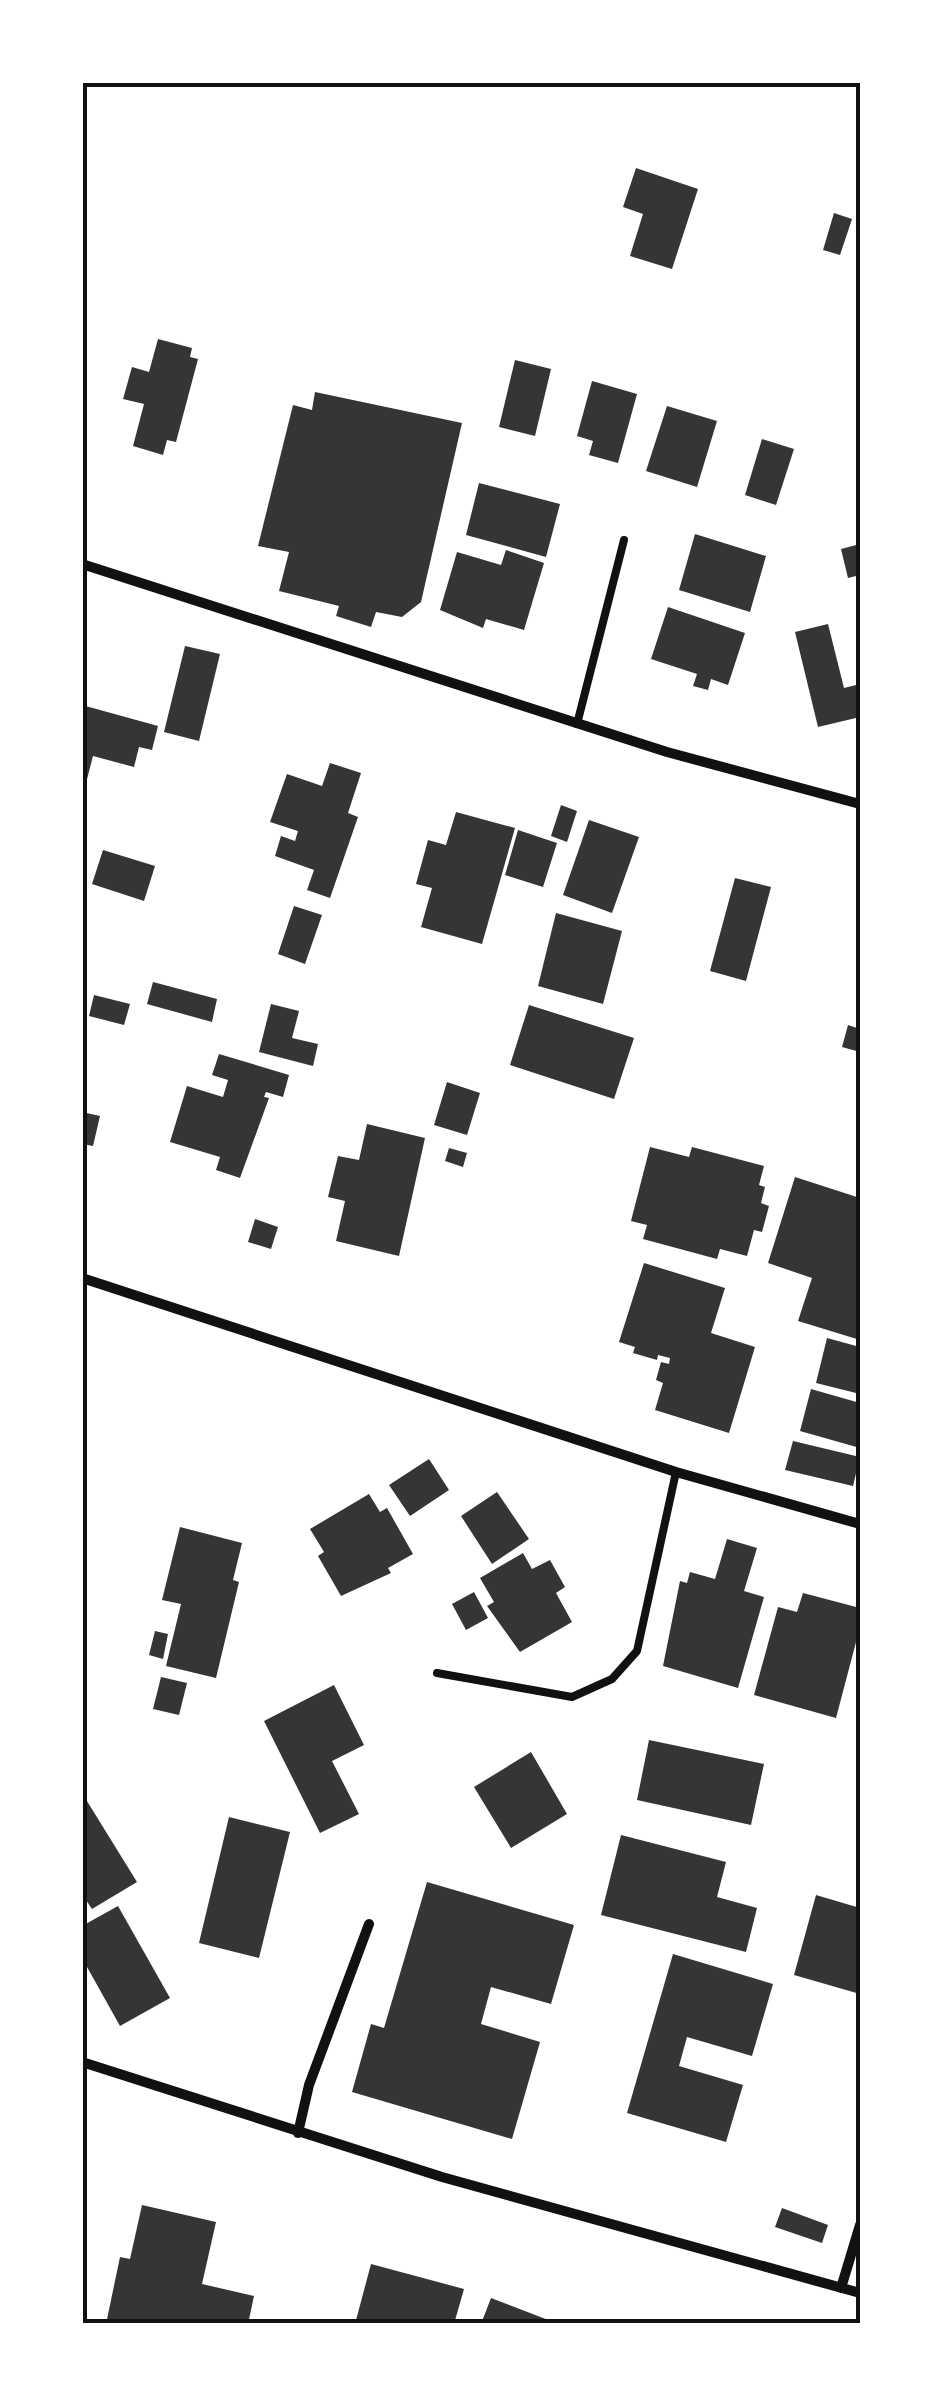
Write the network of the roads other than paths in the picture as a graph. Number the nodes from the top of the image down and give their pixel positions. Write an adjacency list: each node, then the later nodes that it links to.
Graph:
1 (624, 540): 3 (lane)
2 (82, 564): 3 (street)
3 (577, 724): 4 (street)
4 (860, 804)
5 (82, 1278): 6 (street)
6 (676, 1472): 7 (street); 8 (lane)
7 (860, 1524)
8 (437, 1673)
9 (369, 1924): 11 (street)
10 (82, 2062): 11 (street)
11 (298, 2133): 13 (street)
12 (860, 2225): 13 (street)
13 (841, 2288): 14 (street)
14 (860, 2294)

